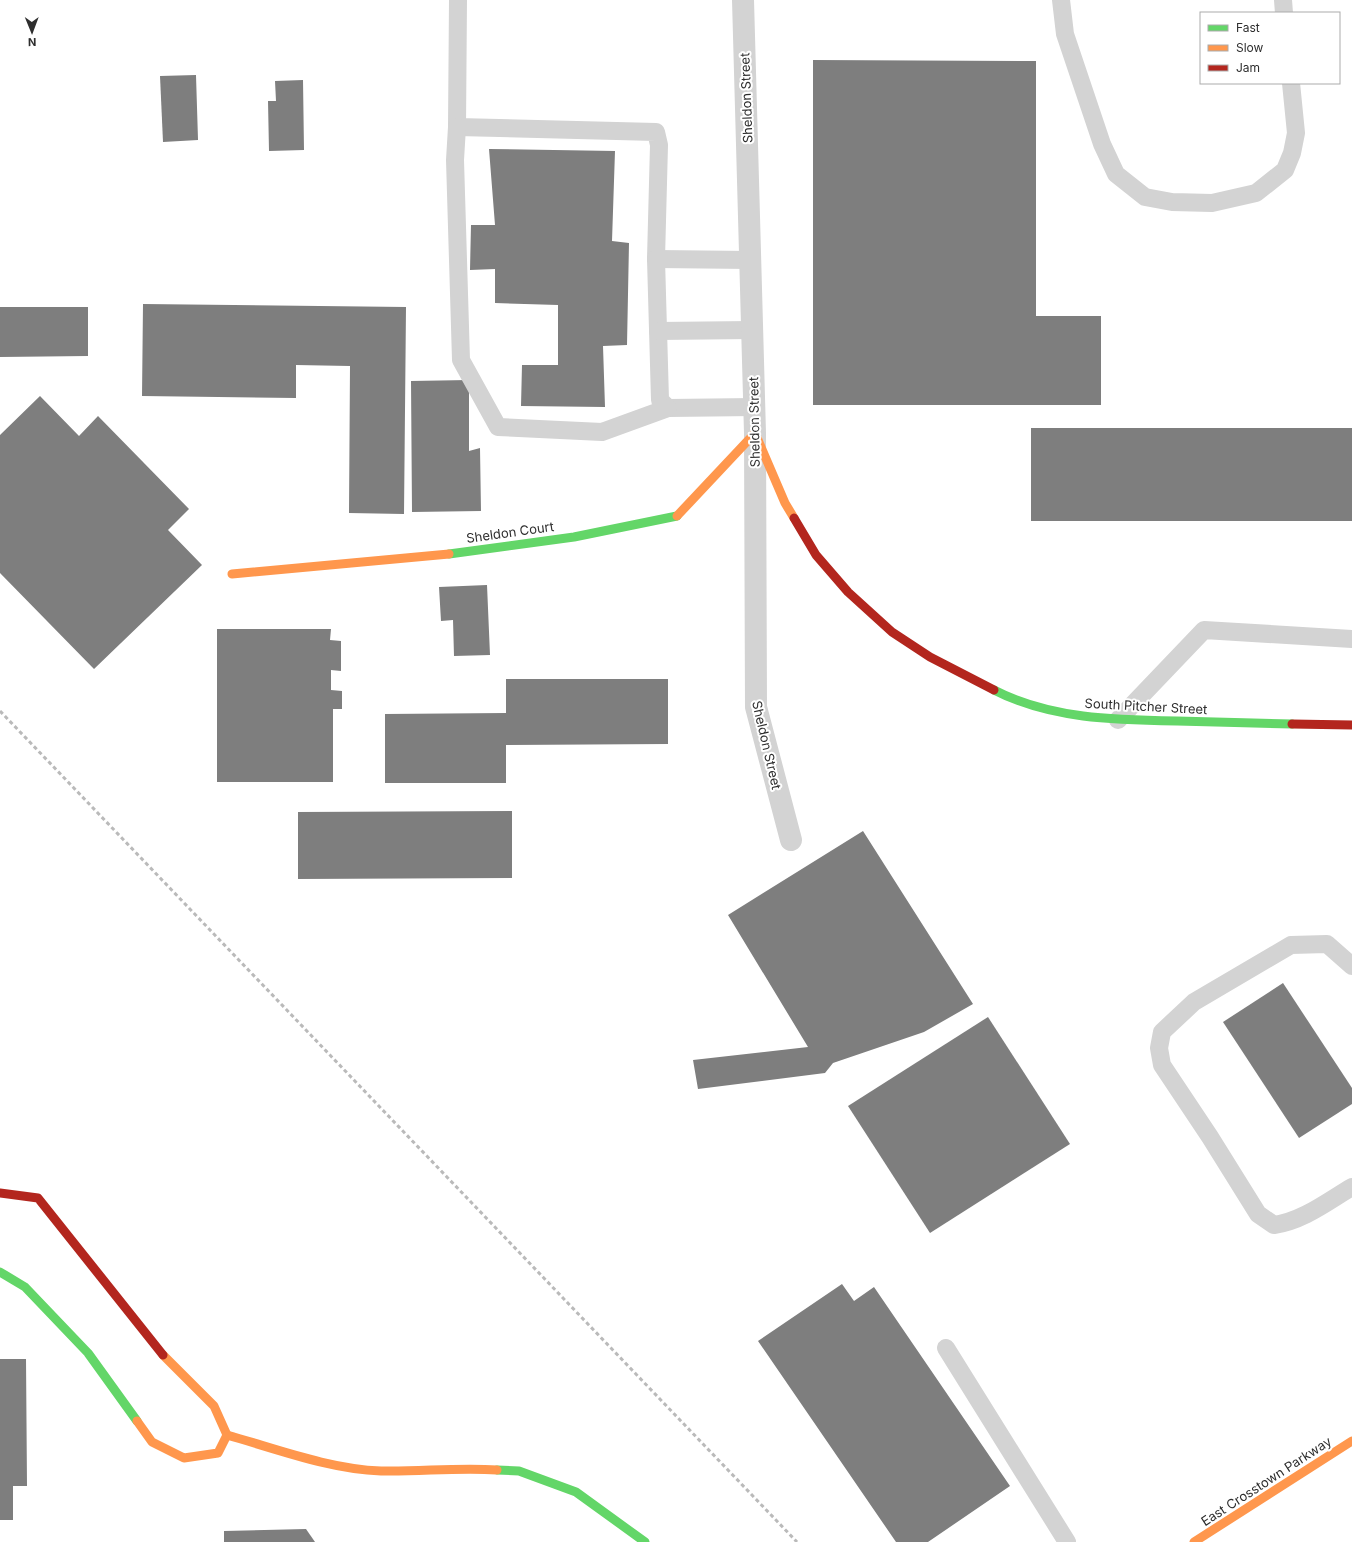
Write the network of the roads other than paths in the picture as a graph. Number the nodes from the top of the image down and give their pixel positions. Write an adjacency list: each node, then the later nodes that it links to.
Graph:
1 (458, 0): 7 (lane)
2 (744, 0): 9 (street, Sheldon Street)
3 (1061, 0): 6 (lane)
4 (1283, 0): 5 (lane)
5 (1284, 12)
6 (1291, 84)
7 (457, 127): 8 (lane); 13 (lane)
8 (656, 259): 9 (lane); 11 (lane)
9 (751, 260): 10 (street, Sheldon Street)
10 (752, 330): 11 (lane); 12 (street, Sheldon Street)
11 (658, 331): 13 (lane)
12 (754, 407): 13 (lane); 14 (street, Sheldon Street)
13 (668, 408)
14 (755, 432): 15 (street, Sheldon Court); 17 (street, South Pitcher Street); 19 (street, Sheldon Street)
15 (232, 574)
16 (1352, 639): 17 (lane)
17 (1118, 720): 18 (street, South Pitcher Street)
18 (1352, 725)
19 (791, 840)
20 (1352, 966): 21 (lane)
21 (1352, 1187)
22 (0, 1193): 25 (street)
23 (0, 1272): 25 (street)
24 (946, 1348): 28 (lane)
25 (227, 1435): 27 (street)
26 (1352, 1441): 29 (street, East Crosstown Parkway)
27 (646, 1542)
28 (1067, 1542)
29 (1194, 1542)

